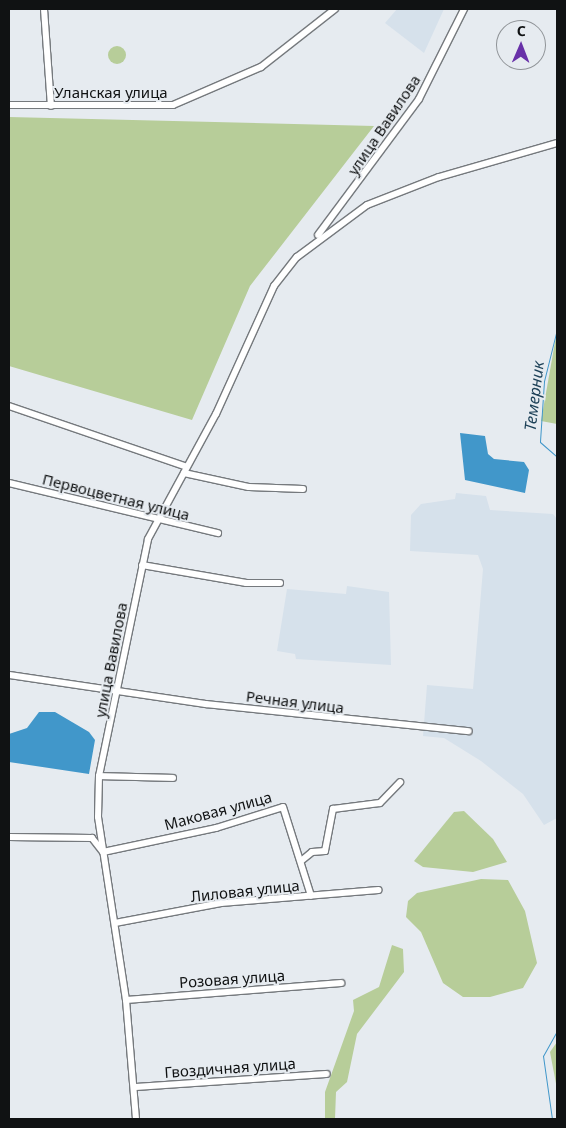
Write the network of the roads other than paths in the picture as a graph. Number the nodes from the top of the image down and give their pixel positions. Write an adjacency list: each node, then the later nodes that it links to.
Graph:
1 (44, 9): 5 (street)
2 (335, 9): 5 (street, Уланская улица)
3 (464, 9): 7 (street, улица Вавилова)
4 (9, 105): 5 (street, Уланская улица)
5 (51, 106)
6 (557, 142): 7 (street, улица Вавилова)
7 (310, 246): 9 (street, улица Вавилова)
8 (9, 406): 9 (street)
9 (186, 470): 11 (street); 12 (street, улица Вавилова)
10 (9, 483): 12 (street, Первоцветная улица)
11 (303, 489)
12 (158, 521): 13 (street, Первоцветная улица); 14 (street, улица Вавилова)
13 (218, 533)
14 (142, 565): 15 (street); 17 (street, улица Вавилова)
15 (280, 583)
16 (9, 675): 17 (street, Речная улица)
17 (120, 691): 18 (street, Речная улица); 19 (street, улица Вавилова)
18 (469, 731)
19 (99, 776): 20 (street); 23 (street, улица Вавилова)
20 (173, 778)
21 (400, 782): 24 (street)
22 (9, 838): 23 (street)
23 (103, 852): 24 (street, Маковая улица); 27 (street, улица Вавилова)
24 (301, 861): 26 (street, Маковая улица)
25 (378, 890): 26 (street, Лиловая улица)
26 (311, 896): 27 (street, Лиловая улица)
27 (115, 924): 29 (street, улица Вавилова)
28 (341, 983): 29 (street, Розовая улица)
29 (126, 1000): 31 (street, улица Вавилова)
30 (327, 1074): 31 (street, Гвоздичная улица)
31 (135, 1087): 32 (street, улица Вавилова)
32 (136, 1119)

